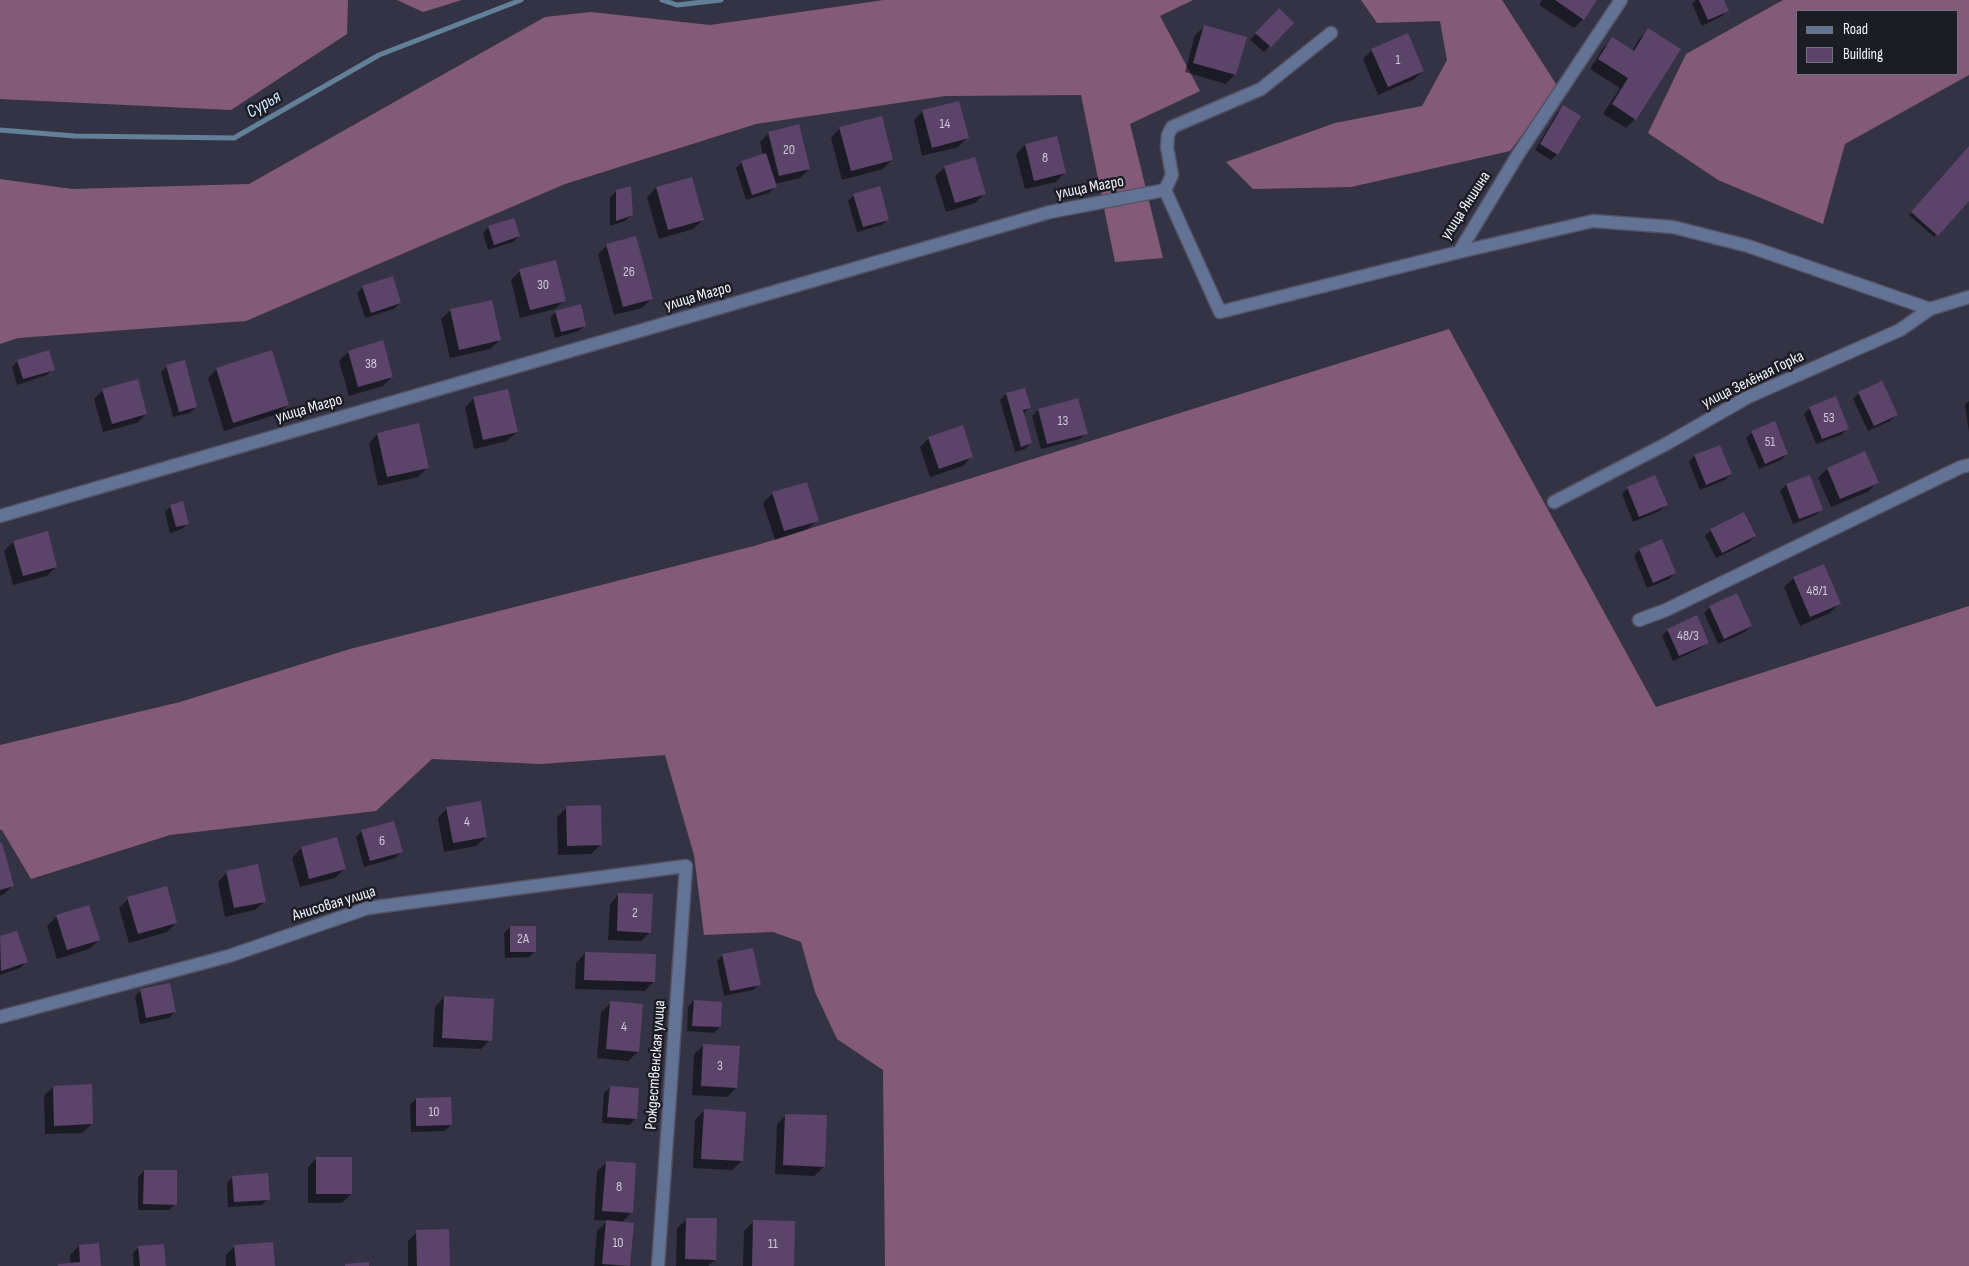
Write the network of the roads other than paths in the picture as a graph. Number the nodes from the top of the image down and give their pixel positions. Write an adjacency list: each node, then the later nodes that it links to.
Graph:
1 (1621, 0): 4 (street, улица Яншина)
2 (1331, 33): 3 (street)
3 (1165, 190): 4 (street, улица Яншина); 9 (street, улица Магро)
4 (1459, 252): 6 (street)
5 (1969, 297): 6 (street, улица Зелёная Горка)
6 (1930, 309): 8 (street, улица Зелёная Горка)
7 (1969, 465): 10 (street)
8 (1554, 502)
9 (0, 516)
10 (1639, 620)
11 (686, 866): 12 (street, Анисовая улица); 13 (street, Рождественская улица)
12 (0, 1017)
13 (658, 1266)

